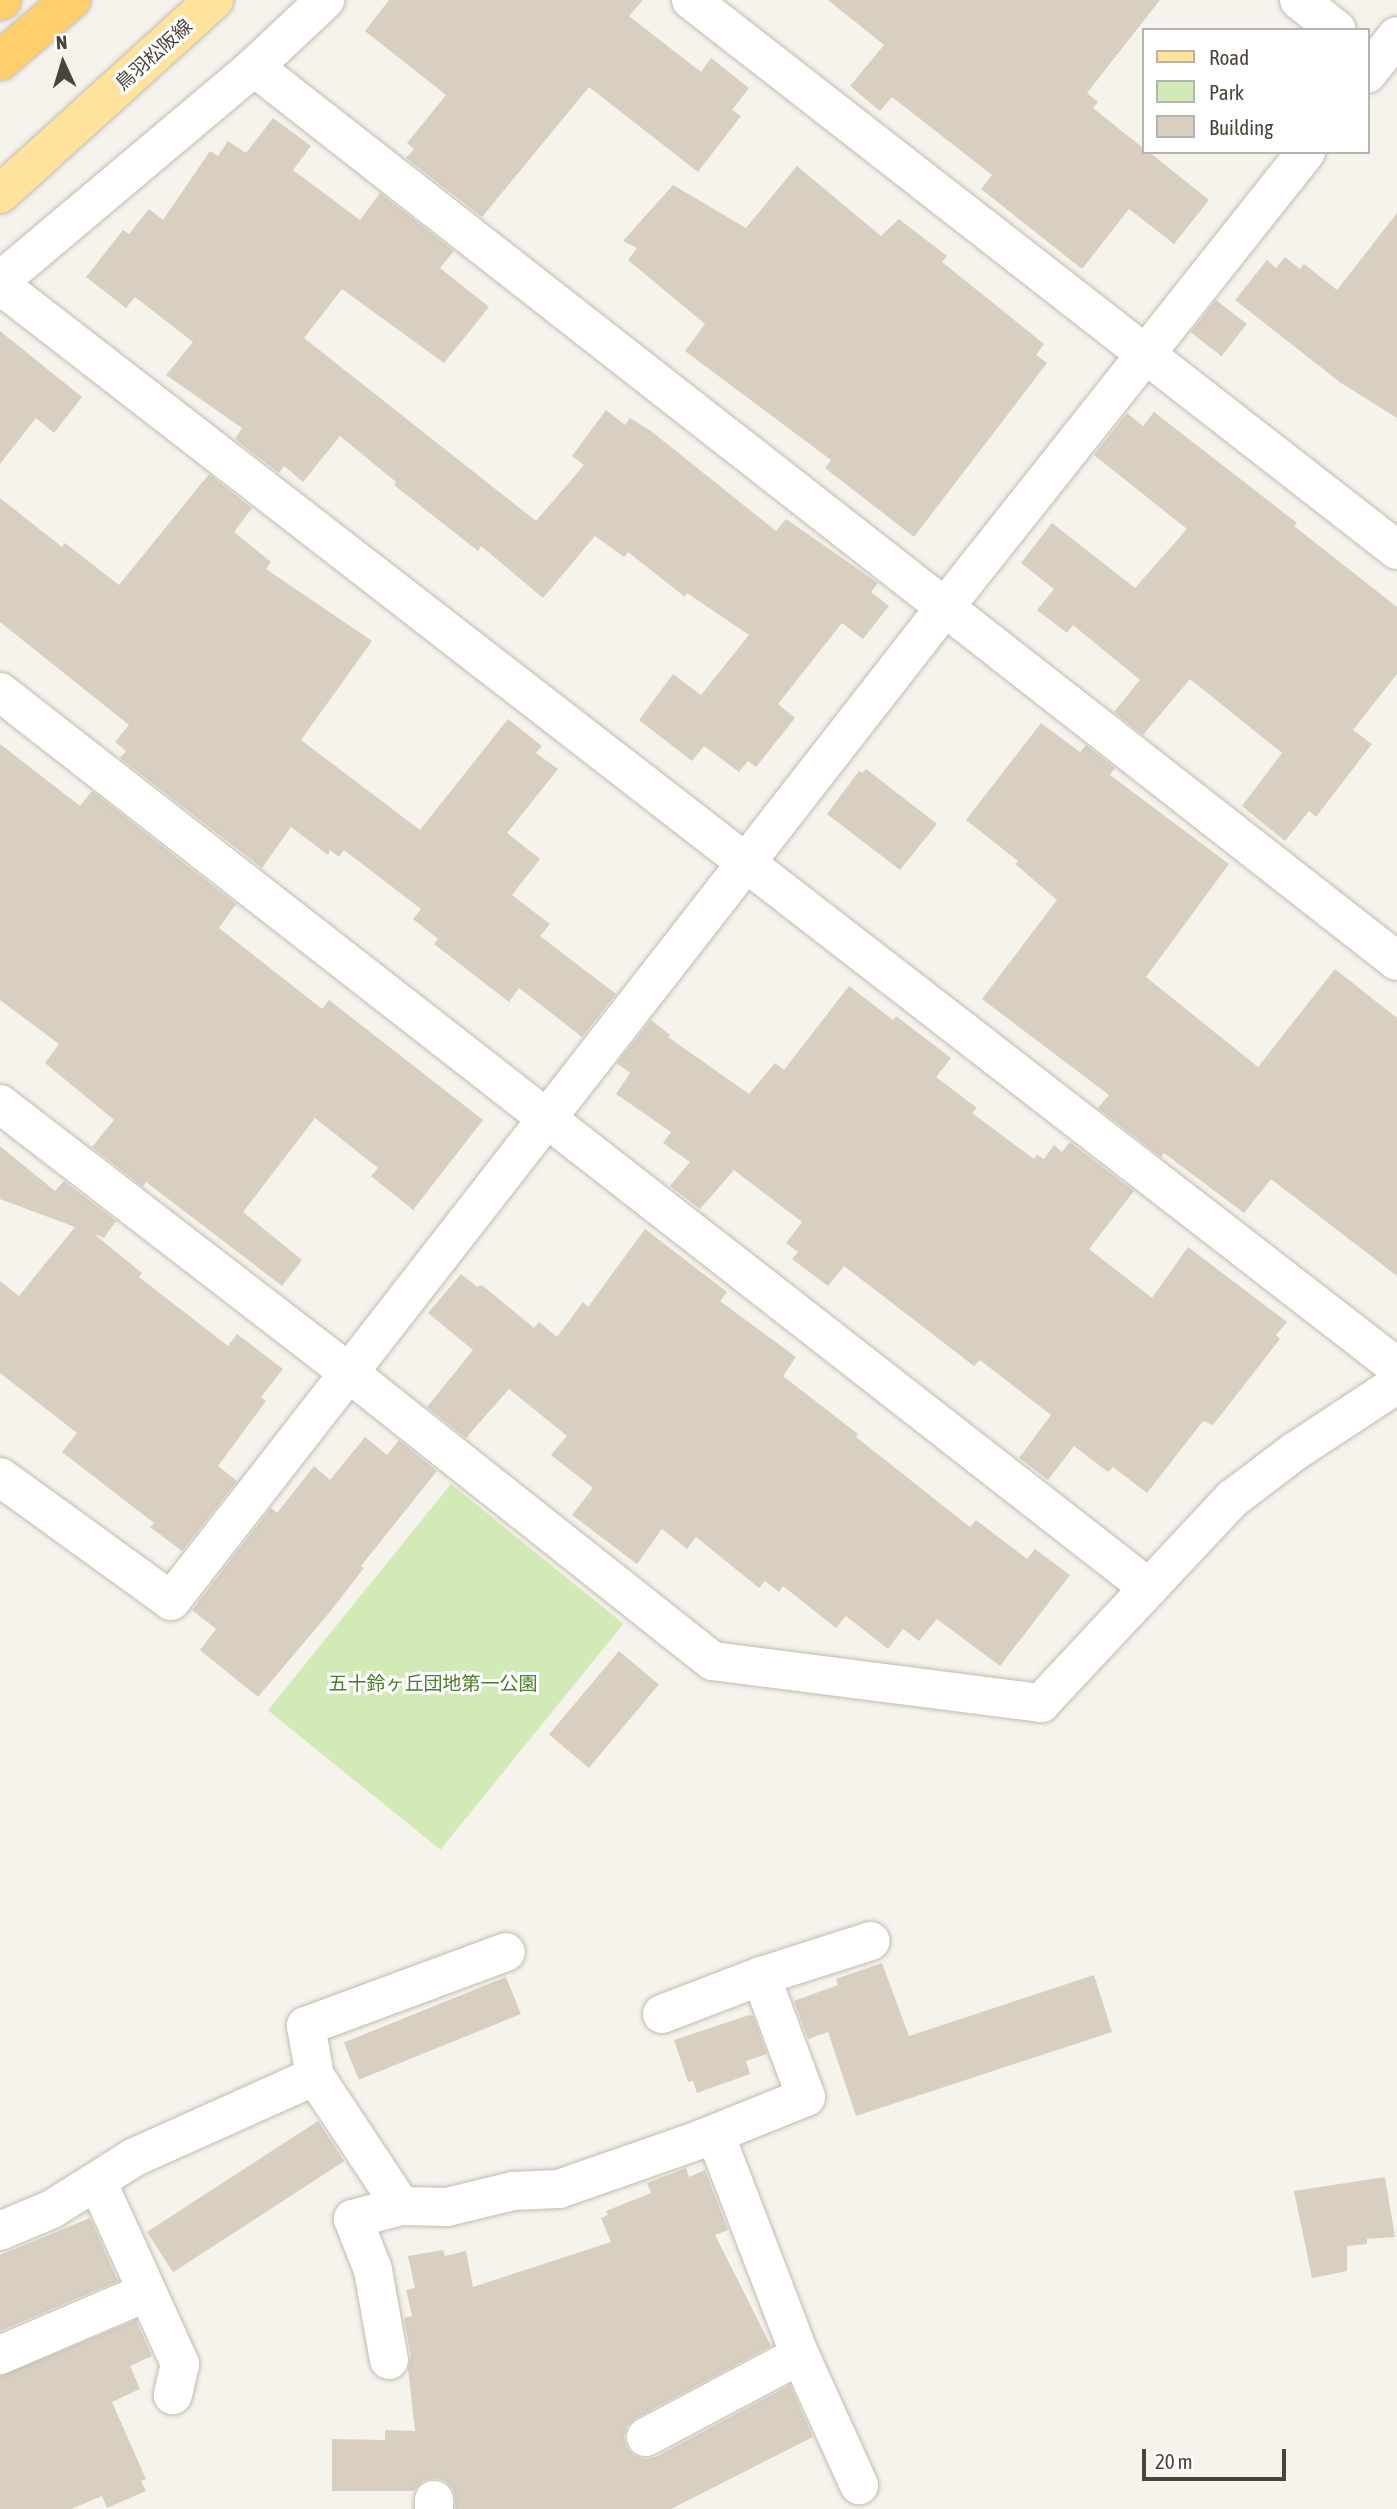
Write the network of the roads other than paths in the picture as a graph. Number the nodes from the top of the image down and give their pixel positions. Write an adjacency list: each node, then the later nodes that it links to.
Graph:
1 (71, 0): 7 (highway)
2 (214, 0): 10 (main road, 鳥羽松阪線)
3 (325, 0): 8 (street)
4 (691, 0): 12 (street)
5 (1299, 0): 6 (street)
6 (1334, 28)
7 (0, 61)
8 (254, 67): 11 (street); 14 (street)
9 (1304, 154): 12 (street)
10 (0, 194)
11 (0, 283): 16 (street)
12 (1147, 353): 13 (street); 14 (street)
13 (1397, 550)
14 (945, 607): 16 (street); 17 (street)
15 (0, 692): 19 (street)
16 (748, 863): 19 (street); 20 (street)
17 (1397, 961)
18 (0, 1104): 21 (street)
19 (548, 1118): 21 (street); 24 (street)
20 (1397, 1367)
21 (349, 1373): 23 (street); 24 (street)
22 (1397, 1384): 24 (street)
23 (0, 1477)
24 (1149, 1588)
25 (871, 1941): 27 (street)
26 (506, 1952): 29 (street)
27 (761, 1976): 28 (street); 30 (street)
28 (662, 2014)
29 (315, 2076): 31 (street); 32 (street)
30 (715, 2133): 32 (street); 36 (street)
31 (98, 2183): 33 (street); 34 (street)
32 (401, 2206): 37 (street)
33 (0, 2231)
34 (148, 2292): 35 (street); 38 (street)
35 (0, 2355)
36 (800, 2355): 39 (street); 40 (street)
37 (389, 2360)
38 (173, 2395)
39 (646, 2437)
40 (859, 2485)

